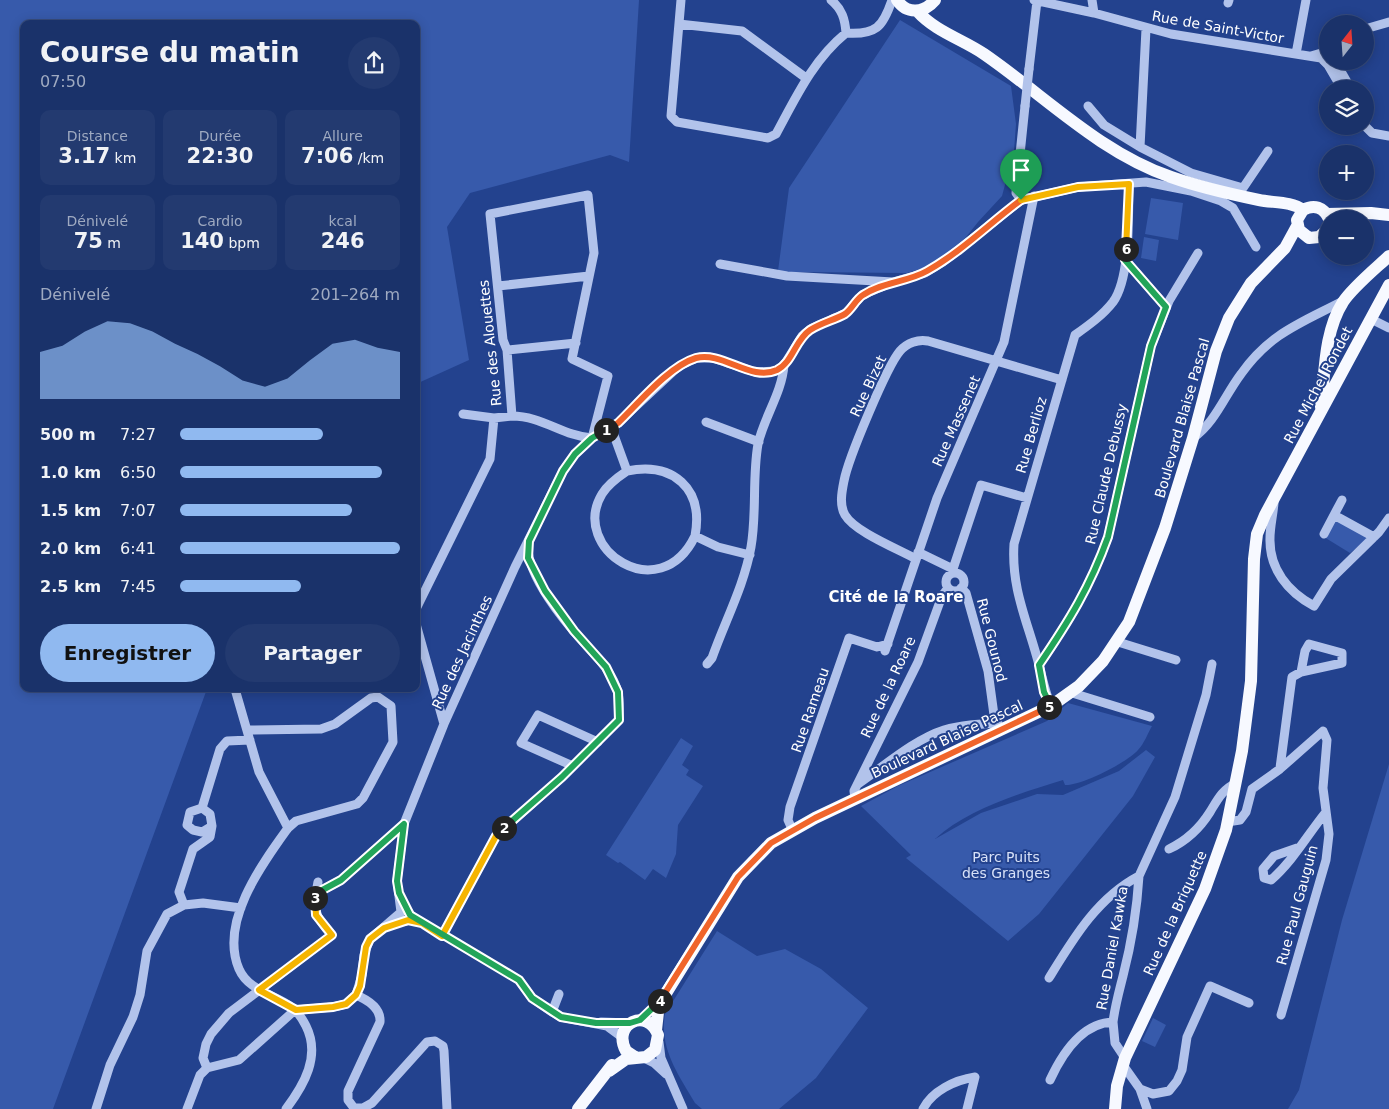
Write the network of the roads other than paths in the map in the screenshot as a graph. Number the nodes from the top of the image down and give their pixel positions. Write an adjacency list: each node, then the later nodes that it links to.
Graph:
1 (681, 0): 13 (street)
2 (830, 0): 17 (street)
3 (892, 0): 11 (street)
4 (1035, 0): 10 (street, Rue de Saint-Victor); 30 (street, bridge)
5 (1092, 0): 10 (street)
6 (1306, 0): 18 (street)
7 (933, 2): 9 (main road); 15 (main road)
8 (900, 4): 9 (main road); 11 (street)
9 (917, 11): 15 (main road)
10 (1094, 12): 16 (street, Rue de Saint-Victor)
11 (887, 17): 17 (street)
12 (1389, 22): 14 (street)
13 (679, 24): 21 (street); 21 (street)
14 (1374, 26)
15 (937, 28): 34 (main road)
16 (1146, 29): 18 (street, Rue de Saint-Victor); 26 (street)
17 (846, 33): 21 (street)
18 (1296, 54): 20 (street, Rue de Saint-Victor)
19 (1319, 54): 20 (street)
20 (1311, 56): 22 (street)
21 (806, 78)
22 (1337, 80)
23 (1088, 106): 26 (street)
24 (1374, 133): 25 (street)
25 (1389, 136)
26 (1140, 147): 27 (street)
27 (1268, 151)
28 (1129, 184): 29 (street); 38 (street); 42 (street, Rue Berlioz)
29 (1034, 196): 30 (street); 54 (street, Rue Massenet)
30 (1021, 200): 45 (street)
31 (1323, 210): 34 (main road)
32 (1374, 213): 33 (main road)
33 (1388, 215): 35 (main road)
34 (1299, 218): 37 (main road); 39 (main road, Boulevard Blaise Pascal)
35 (1374, 218)
36 (1319, 237): 37 (main road, Boulevard Blaise Pascal)
37 (1308, 238): 39 (main road, Boulevard Blaise Pascal)
38 (1256, 247)
39 (1285, 248): 64 (main road, Boulevard Blaise Pascal)
40 (1198, 253): 49 (street, Rue Claude Debussy)
41 (1389, 256): 48 (main road)
42 (1125, 260): 49 (street); 56 (street, Rue Berlioz)
43 (720, 264): 45 (street)
44 (589, 276): 47 (street); 47 (street, Rue des Alouettes); 52 (street)
45 (893, 282): 55 (street)
46 (1389, 285): 50 (main road, Rue Michel Rondet)
47 (498, 286): 53 (street, Rue des Alouettes)
48 (1344, 301): 58 (main road); 64 (street)
49 (1166, 307): 89 (street, Rue Claude Debussy)
50 (1371, 319): 51 (street); 58 (main road, Rue Michel Rondet)
51 (1389, 328)
52 (576, 343): 53 (street); 63 (street)
53 (508, 350): 59 (street, Rue des Alouettes)
54 (997, 361): 56 (street, Rue Bizet); 77 (street, Rue Massenet); 77 (street, Rue Bizet)
55 (784, 365): 62 (street, Rue des Jacinthes); 65 (street)
56 (1062, 380): 67 (street, Rue Berlioz)
57 (463, 414): 60 (street)
58 (1320, 414): 68 (main road, Rue Michel Rondet)
59 (512, 416): 60 (street); 63 (street, Rue des Alouettes)
60 (494, 418): 81 (street)
61 (706, 422): 65 (street)
62 (611, 427): 63 (street, Rue des Jacinthes); 66 (street)
63 (592, 438): 75 (street, Rue des Jacinthes)
64 (1193, 438): 83 (main road, Boulevard Blaise Pascal)
65 (759, 442): 76 (street)
66 (627, 471): 73 (street); 73 (street)
67 (1027, 498): 78 (street, Rue de la Roare); 89 (street, Rue Berlioz)
68 (1274, 499): 74 (street); 82 (main road, Rue Michel Rondet)
69 (1342, 500): 70 (street)
70 (1334, 515): 72 (street); 74 (street)
71 (1389, 518): 74 (street)
72 (1324, 534)
73 (695, 536): 76 (street)
74 (1374, 537)
75 (529, 541): 95 (street, Rue des Jacinthes); 99 (street)
76 (750, 555): 87 (street)
77 (917, 555): 78 (street, Rue Bizet); 85 (street, Rue Massenet)
78 (954, 571): 79 (street, Rue de la Roare); 80 (street)
79 (948, 588): 80 (street); 103 (street, Rue de la Roare)
80 (961, 588): 96 (street, Rue Gounod)
81 (420, 601)
82 (1253, 603): 102 (main road, Rue de la Briquette)
83 (1118, 642): 86 (street); 92 (main road, Boulevard Blaise Pascal)
84 (420, 647): 95 (street)
85 (886, 648): 111 (street, Rue Rameau)
86 (1176, 660)
87 (707, 664)
88 (1212, 664): 114 (street, Rue Daniel Kawka)
89 (1039, 665): 93 (street, Rue Berlioz)
90 (1301, 672): 90 (street); 101 (street)
91 (235, 692): 97 (street)
92 (1069, 692): 93 (main road, Boulevard Blaise Pascal); 94 (street)
93 (1051, 706): 96 (main road, Boulevard Blaise Pascal)
94 (1150, 717)
95 (444, 724): 108 (street, Rue des Jacinthes)
96 (999, 727): 103 (street, Boulevard Blaise Pascal); 104 (main road, Boulevard Blaise Pascal)
97 (247, 730): 98 (street); 110 (street)
98 (250, 740): 105 (street); 110 (street)
99 (598, 742): 100 (street); 100 (street)
100 (573, 766): 120 (street)
101 (1280, 769): 106 (street, Rue Paul Gauguin); 107 (street, Rue Paul Gauguin)
102 (1236, 783): 107 (main road, Rue de la Briquette); 113 (street)
103 (858, 784): 104 (street, Rue de la Roare)
104 (855, 799): 111 (main road, Boulevard Blaise Pascal)
105 (202, 808): 109 (street); 109 (street)
106 (1326, 812): 112 (street); 129 (street, Rue Paul Gauguin)
107 (1227, 822): 136 (main road, Rue de la Briquette)
108 (404, 824): 116 (street); 119 (street, Rue des Jacinthes)
109 (212, 826): 117 (street)
110 (288, 828): 118 (street)
111 (792, 830): 125 (main road, Boulevard Blaise Pascal)
112 (1297, 848)
113 (1169, 849)
114 (1139, 878): 121 (street); 131 (street, Rue Daniel Kawka)
115 (318, 882): 116 (street)
116 (315, 894): 122 (street)
117 (184, 905): 118 (street); 142 (street)
118 (240, 908): 122 (street)
119 (405, 915): 120 (street); 124 (street)
120 (442, 936): 128 (street)
121 (1049, 978)
122 (259, 990): 127 (street); 137 (street)
123 (559, 994): 128 (street)
124 (356, 995): 127 (street); 145 (street)
125 (663, 998): 130 (main road, Boulevard Blaise Pascal); 133 (main road, Boulevard Blaise Pascal)
126 (1249, 1003): 141 (street)
127 (296, 1010): 137 (street); 144 (street)
128 (552, 1012): 132 (street)
129 (1281, 1016)
130 (635, 1022): 132 (street); 133 (main road); 134 (main road)
131 (1113, 1022): 136 (street, Rue Daniel Kawka); 140 (street, Rue Daniel Kawka)
132 (596, 1023): 134 (street)
133 (657, 1036): 135 (main road); 139 (street)
134 (622, 1041): 135 (main road); 138 (main road)
135 (638, 1057): 138 (main road); 139 (street)
136 (1124, 1062): 141 (street, Rue Daniel Kawka); 150 (main road, Rue de la Briquette)
137 (207, 1068): 143 (street)
138 (609, 1071): 146 (main road)
139 (668, 1076): 147 (street)
140 (1050, 1080)
141 (1140, 1089): 151 (street, Rue Daniel Kawka)
142 (96, 1109)
143 (188, 1109)
144 (286, 1109)
145 (447, 1109)
146 (578, 1109)
147 (683, 1109)
148 (923, 1109): 149 (street)
149 (967, 1109)
150 (1115, 1109)
151 (1148, 1109)

